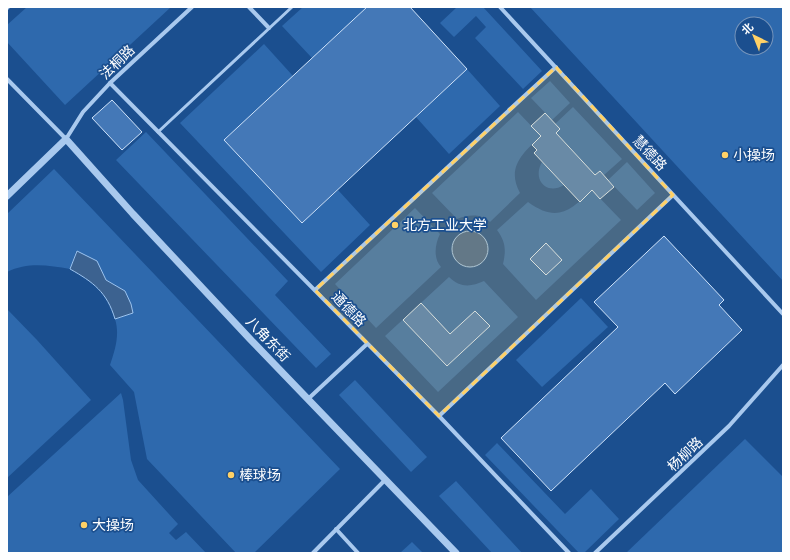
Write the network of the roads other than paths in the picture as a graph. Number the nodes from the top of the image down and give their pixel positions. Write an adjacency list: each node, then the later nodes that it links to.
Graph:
1 (192, 7): 8 (street, 法桐路)
2 (249, 7): 5 (street)
3 (292, 7): 5 (lane)
4 (500, 7): 6 (street, 慧德路)
5 (269, 28): 10 (lane)
6 (556, 67): 9 (street); 12 (street, 慧德路); 14 (street)
7 (7, 78): 11 (street)
8 (110, 83): 10 (street, 通德路); 11 (street, 法桐路)
9 (509, 110)
10 (158, 132): 14 (street, 通德路)
11 (66, 139): 13 (street); 18 (street, 八角东街)
12 (673, 195): 15 (street, 慧德路); 19 (street)
13 (7, 196)
14 (315, 290): 16 (street, 通德路)
15 (783, 314)
16 (367, 344): 18 (street); 19 (street, 通德路)
17 (783, 365): 26 (street, 杨柳路)
18 (308, 399): 20 (street, 八角东街)
19 (439, 416): 25 (street, 通德路)
20 (386, 479): 21 (street); 24 (street, 八角东街)
21 (336, 530): 22 (street); 23 (street)
22 (313, 553)
23 (358, 553)
24 (456, 553)
25 (569, 553)
26 (595, 553)

